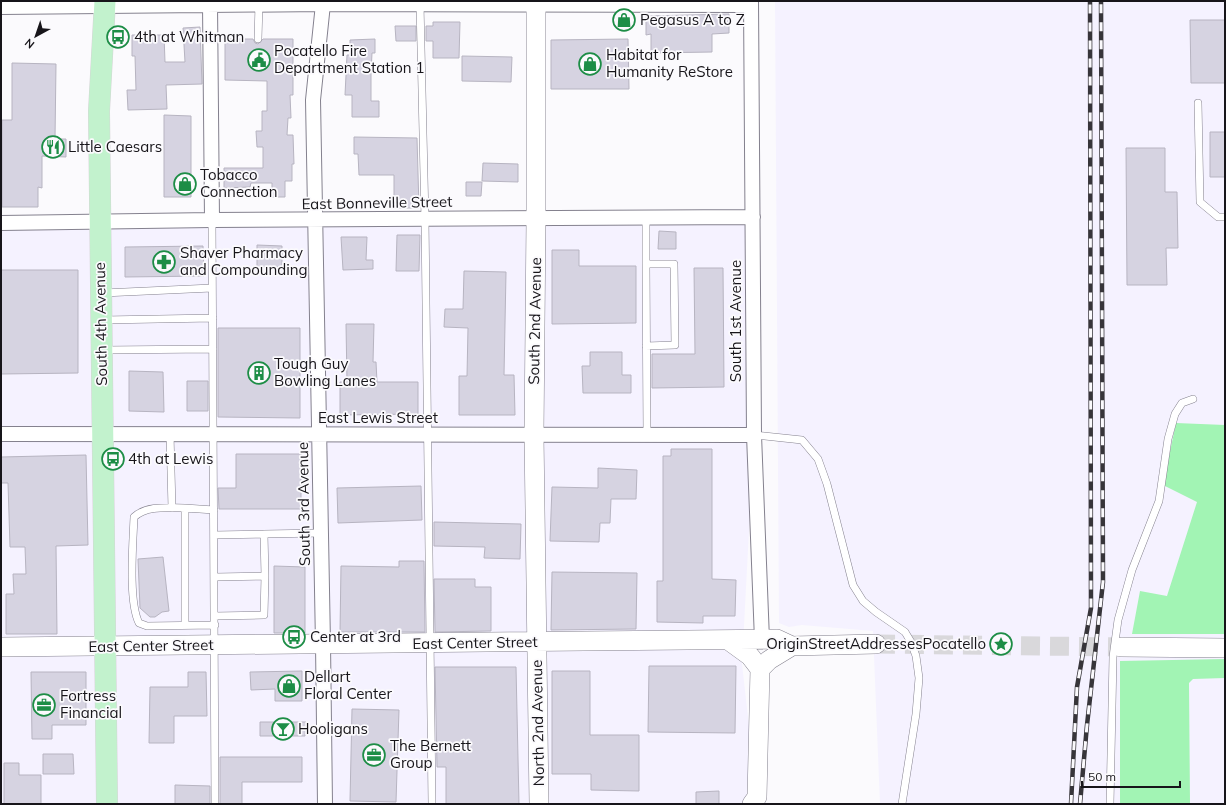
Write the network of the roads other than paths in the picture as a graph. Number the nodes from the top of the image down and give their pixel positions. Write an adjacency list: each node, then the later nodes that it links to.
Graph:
1 (338, 2): 7 (street); 8 (street)
2 (210, 3): 5 (street); 6 (street); 17 (street)
3 (536, 3): 4 (street); 8 (street); 16 (street, South 2nd Avenue)
4 (751, 3): 12 (street, South 1st Avenue)
5 (105, 4): 9 (street); 19 (main road, South 4th Avenue)
6 (259, 4): 7 (street); 10 (lane)
7 (323, 4): 18 (street, South 3rd Avenue)
8 (420, 4): 15 (lane)
9 (1, 7)
10 (258, 39)
11 (1198, 103): 13 (lane)
12 (753, 217): 14 (street, East Bonneville Street); 38 (street, South 1st Avenue)
13 (1225, 217)
14 (646, 218): 16 (street, East Bonneville Street); 21 (lane)
15 (425, 219): 16 (street, East Bonneville Street); 18 (street, East Bonneville Street); 35 (lane)
16 (536, 219): 36 (street, South 2nd Avenue)
17 (212, 220): 18 (street, East Bonneville Street); 19 (street, East Bonneville Street); 22 (lane)
18 (315, 221): 34 (street, South 3rd Avenue)
19 (100, 222): 20 (street, East Bonneville Street); 23 (main road, South 4th Avenue)
20 (1, 223)
21 (646, 264): 26 (lane); 26 (lane)
22 (212, 288): 23 (lane); 24 (lane)
23 (101, 293): 25 (main road, South 4th Avenue)
24 (213, 318): 25 (lane); 27 (lane)
25 (102, 320): 28 (main road, South 4th Avenue)
26 (646, 346): 37 (lane)
27 (213, 349): 28 (lane); 33 (lane)
28 (102, 350): 31 (main road, South 4th Avenue)
29 (1193, 399): 70 (lane)
30 (1, 434): 31 (street, East Lewis Street)
31 (103, 434): 32 (street, East Lewis Street); 59 (main road, South 4th Avenue)
32 (170, 434): 33 (street, East Lewis Street); 39 (lane)
33 (214, 434): 34 (street, East Lewis Street); 41 (lane)
34 (319, 434): 35 (street, East Lewis Street); 42 (street, South 3rd Avenue)
35 (428, 434): 36 (street, East Lewis Street); 53 (lane)
36 (534, 435): 37 (street, East Lewis Street); 52 (street, South 2nd Avenue)
37 (647, 435): 38 (street, East Lewis Street)
38 (754, 435): 51 (street, South 1st Avenue); 69 (lane)
39 (172, 508): 40 (lane); 48 (lane)
40 (185, 508): 41 (lane); 48 (lane)
41 (214, 510): 44 (lane)
42 (322, 533): 43 (lane); 54 (street, South 3rd Avenue)
43 (264, 534): 44 (lane); 45 (lane)
44 (214, 535): 46 (lane)
45 (264, 576): 46 (lane); 47 (lane)
46 (215, 577): 47 (lane)
47 (214, 616): 49 (lane)
48 (185, 625): 49 (lane)
49 (216, 625): 56 (lane)
50 (728, 640): 51 (street, East Center Street); 52 (street, East Center Street); 62 (street)
51 (762, 640): 57 (street, East Center Street)
52 (538, 642): 53 (street, East Center Street); 67 (street, North 2nd Avenue)
53 (430, 643): 54 (street, East Center Street); 66 (lane)
54 (323, 644): 56 (street, East Center Street); 65 (street, South 3rd Avenue)
55 (876, 644): 57 (street, East Center Street)
56 (215, 645): 59 (street, East Center Street); 64 (lane)
57 (792, 646): 62 (street)
58 (1, 647): 59 (street, East Center Street)
59 (105, 647): 63 (main road, South 4th Avenue)
60 (1121, 647): 61 (street)
61 (1225, 648)
62 (760, 669): 68 (street)
63 (107, 804)
64 (215, 804)
65 (324, 804)
66 (432, 804)
67 (539, 804)
68 (752, 804)
69 (902, 804)
70 (1110, 804)

